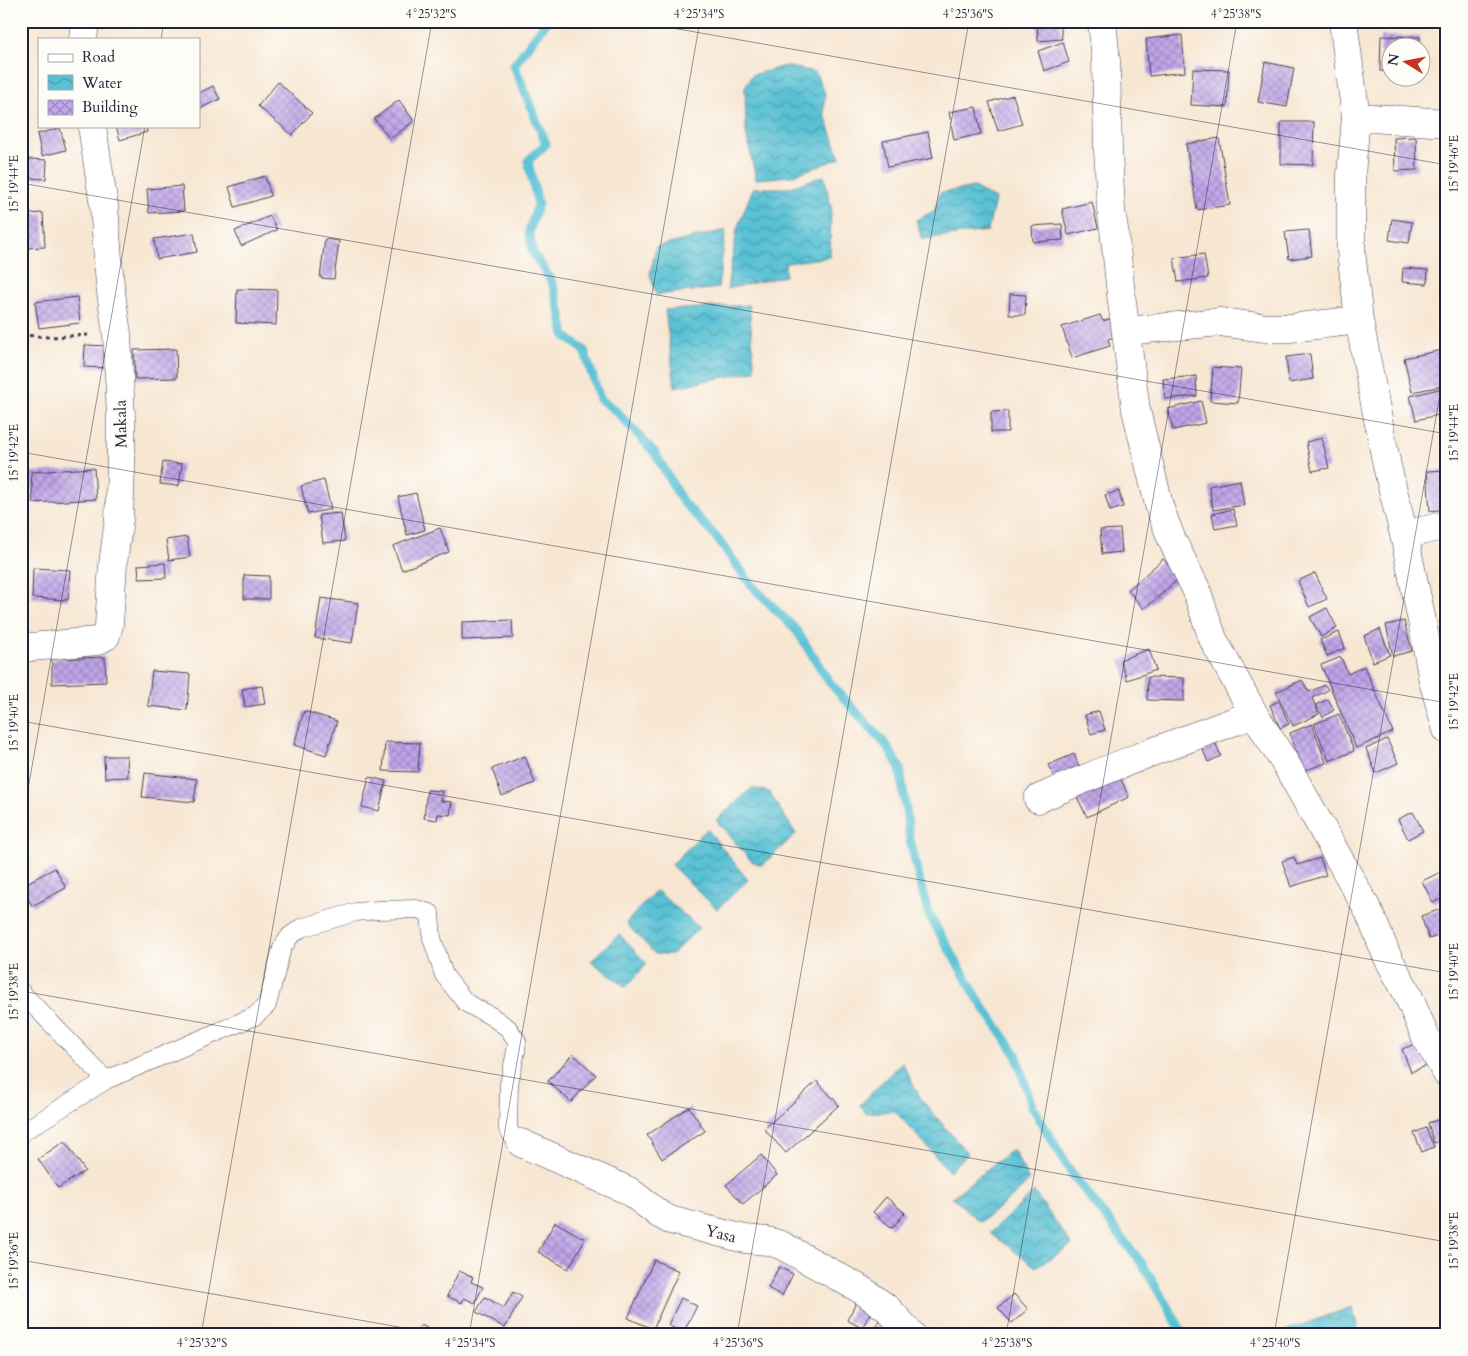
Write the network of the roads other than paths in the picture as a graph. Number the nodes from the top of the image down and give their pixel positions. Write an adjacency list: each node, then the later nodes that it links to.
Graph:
1 (85, 21): 4 (street)
2 (1102, 21): 9 (street)
3 (1343, 21): 5 (street)
4 (83, 38)
5 (1356, 117): 6 (street); 8 (street)
6 (1447, 123)
7 (92, 128): 12 (street, Makala)
8 (1359, 320): 9 (street); 11 (street)
9 (1126, 331): 13 (street)
10 (1447, 526): 11 (street)
11 (1404, 535): 14 (street)
12 (21, 648)
13 (1254, 714): 15 (street); 17 (street)
14 (1447, 730)
15 (1038, 799)
16 (21, 992): 18 (lane)
17 (1447, 1074)
18 (106, 1080): 19 (lane); 20 (lane)
19 (21, 1133)
20 (522, 1143): 21 (street, Yasa)
21 (912, 1335)

